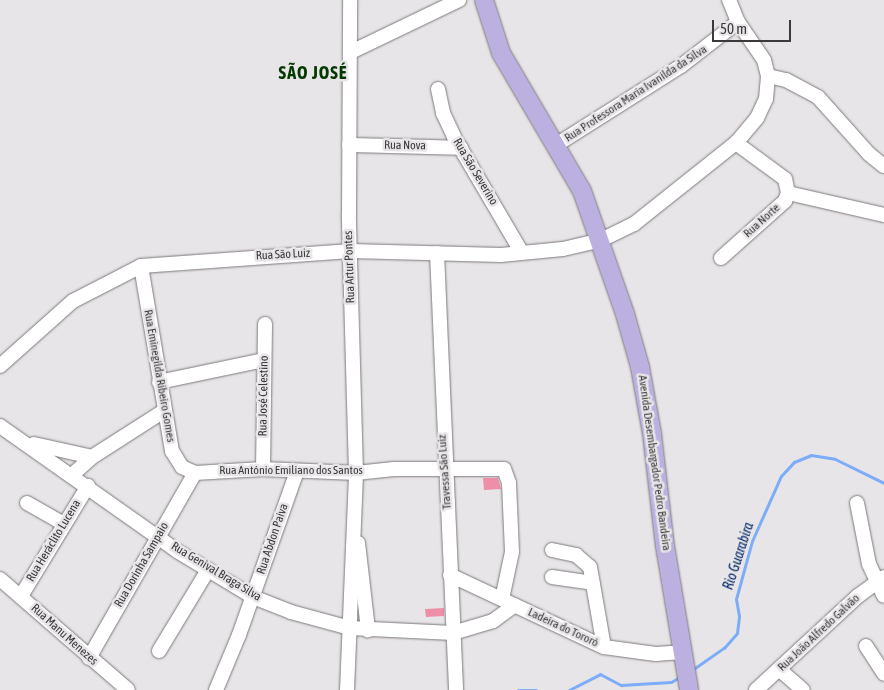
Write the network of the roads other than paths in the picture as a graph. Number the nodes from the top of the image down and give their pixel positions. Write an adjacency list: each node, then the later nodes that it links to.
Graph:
1 (350, 0): 6 (street, Rua Artur Pontes)
2 (459, 0): 6 (street)
3 (484, 0): 11 (main road, Avenida Desembargador Pedro Bandeira)
4 (729, 0): 5 (street)
5 (738, 22): 7 (street); 11 (street, Rua Professora Maria Ivanilda da Silva)
6 (351, 52): 10 (street, Rua Artur Pontes)
7 (768, 76): 9 (street, Rua São Luiz); 13 (street)
8 (438, 89): 12 (street, Rua São Severino)
9 (736, 143): 14 (street, Rua Norte); 16 (street, Rua São Luiz)
10 (349, 145): 12 (street, Rua Nova); 17 (street, Rua Artur Pontes)
11 (556, 146): 16 (main road, Avenida Desembargador Pedro Bandeira)
12 (461, 148): 18 (street, Rua São Severino)
13 (884, 166)
14 (788, 192): 15 (street); 20 (street, Rua Norte)
15 (884, 215)
16 (599, 241): 18 (street, Rua São Luiz); 60 (main road, Avenida Desembargador Pedro Bandeira)
17 (350, 251): 19 (street, Rua São Luiz); 21 (street, Rua São Luiz); 34 (street, Rua Artur Pontes)
18 (521, 252): 19 (street, Rua São Luiz)
19 (437, 253): 30 (street, Travessa São Luiz)
20 (721, 258)
21 (141, 266): 24 (street, Rua São Luiz); 25 (street, Rua Eminegilda Ribeiro Gomes)
22 (264, 324): 23 (street, Rua José Celestino)
23 (264, 360): 25 (street); 31 (street, Rua José Celestino)
24 (0, 366)
25 (159, 382): 26 (street, Rua Eminegilda Ribeiro Gomes)
26 (164, 411): 29 (street); 33 (street, Rua Eminegilda Ribeiro Gomes)
27 (0, 426): 28 (street, Rua Genival Braga Silva)
28 (27, 443): 29 (street, Rua Genival Braga Silva); 35 (street, Rua Genival Braga Silva)
29 (92, 457): 35 (street)
30 (445, 468): 34 (street, Rua António Emiliano dos Santos); 44 (street, Travessa São Luiz); 52 (street, Rua António Emiliano dos Santos)
31 (263, 469): 32 (street, Rua António Emiliano dos Santos); 33 (street, Rua António Emiliano dos Santos)
32 (297, 471): 34 (street, Rua António Emiliano dos Santos); 51 (street, Rua Abdon Paiva)
33 (195, 473): 41 (street, Rua Dorinha Sampaio)
34 (356, 473): 40 (street, Rua Artur Pontes)
35 (72, 476): 36 (street, Rua Genival Braga Silva)
36 (88, 486): 39 (street, Rua Heráclito Lucena); 41 (street, Rua Genival Braga Silva)
37 (27, 502): 39 (street)
38 (857, 503): 47 (street)
39 (64, 524): 49 (street, Rua Heráclito Lucena)
40 (355, 533): 54 (street, Rua Artur Pontes); 55 (street, Rua Artur Pontes)
41 (158, 537): 43 (street, Rua Genival Braga Silva); 61 (street, Rua Dorinha Sampaio)
42 (552, 550): 48 (street)
43 (208, 570): 51 (street, Rua Genival Braga Silva); 59 (street)
44 (450, 574): 52 (street, Ladeira do Tororó); 56 (street, Travessa São Luiz)
45 (552, 577): 48 (street)
46 (0, 579): 49 (street, Rua Manu Menezes)
47 (880, 579): 50 (street); 62 (street, Rua João Alfredo Galvão)
48 (594, 584): 58 (street)
49 (21, 596): 61 (street, Rua Manu Menezes)
50 (884, 596)
51 (252, 597): 54 (street, Rua Genival Braga Silva); 66 (street, Rua Abdon Paiva)
52 (502, 599): 53 (street, Ladeira do Tororó)
53 (515, 605): 56 (street, Rua Genival Braga Silva); 58 (street, Ladeira do Tororó)
54 (350, 628): 55 (street, Rua Genival Braga Silva); 67 (street, Rua Artur Pontes)
55 (368, 630): 56 (street, Rua Genival Braga Silva)
56 (453, 633): 68 (street, Travessa São Luiz)
57 (866, 646): 63 (street)
58 (604, 647): 60 (street, Ladeira do Tororó)
59 (159, 652)
60 (684, 656): 69 (main road, Avenida Desembargador Pedro Bandeira)
61 (89, 658): 64 (street, Rua Manu Menezes)
62 (780, 670): 70 (street, Rua João Alfredo Galvão); 71 (street)
63 (884, 674)
64 (111, 685): 65 (street, Rua Manu Menezes)
65 (128, 690)
66 (216, 690)
67 (347, 690)
68 (456, 690)
69 (689, 690)
70 (756, 690)
71 (803, 690)

